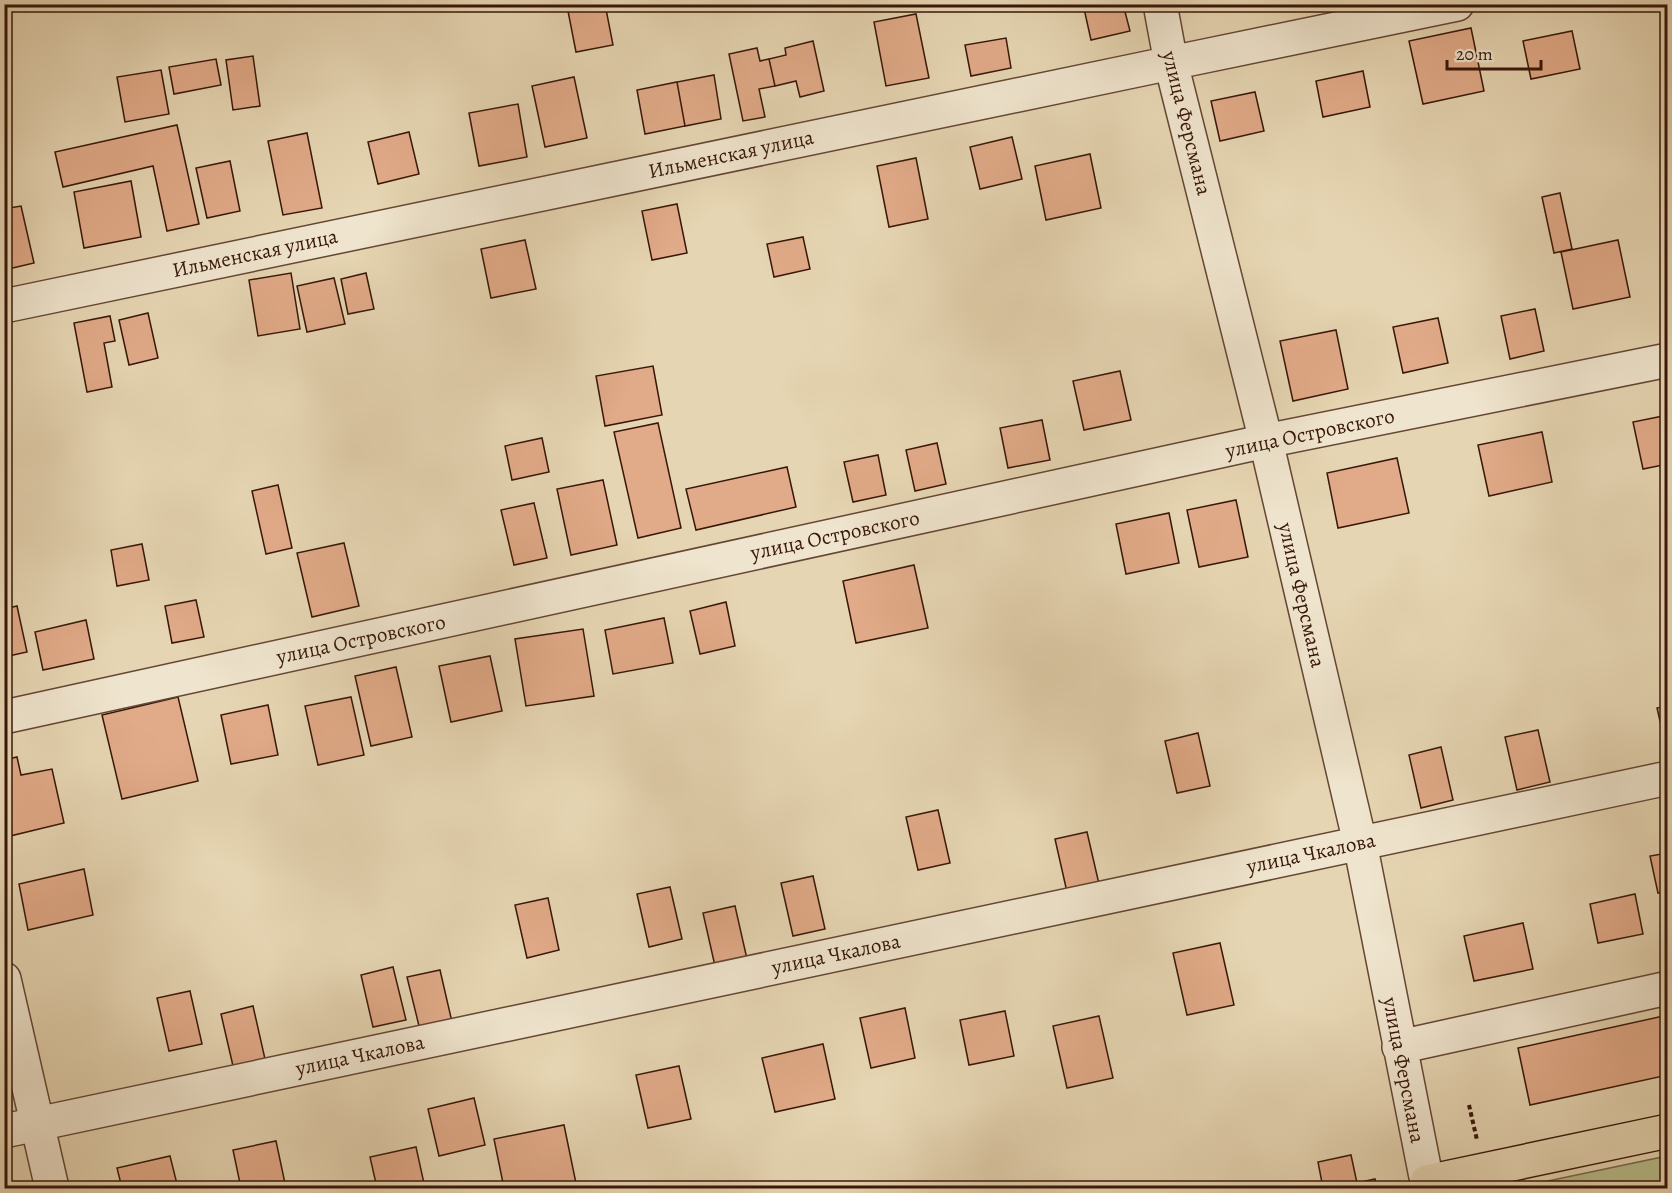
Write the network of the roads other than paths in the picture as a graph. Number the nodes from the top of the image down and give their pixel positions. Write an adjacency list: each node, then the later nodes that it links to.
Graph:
1 (1160, 4): 3 (street, улица Ферсмана)
2 (1457, 4): 3 (street, Ильменская улица)
3 (1171, 63): 4 (street, Ильменская улица); 6 (street, улица Ферсмана)
4 (4, 306)
5 (1668, 360): 6 (street, улица Островского)
6 (1266, 441): 7 (street, улица Островского); 9 (street, улица Ферсмана)
7 (4, 717)
8 (1668, 778): 9 (street, улица Чкалова)
9 (1360, 843): 12 (street, улица Ферсмана); 13 (street, улица Чкалова)
10 (4, 979): 13 (street)
11 (1668, 988): 12 (street)
12 (1399, 1047): 16 (street, улица Ферсмана)
13 (38, 1124): 14 (street, улица Чкалова); 17 (street)
14 (4, 1131)
15 (1668, 1131): 16 (main road)
16 (1427, 1185)
17 (51, 1188)

